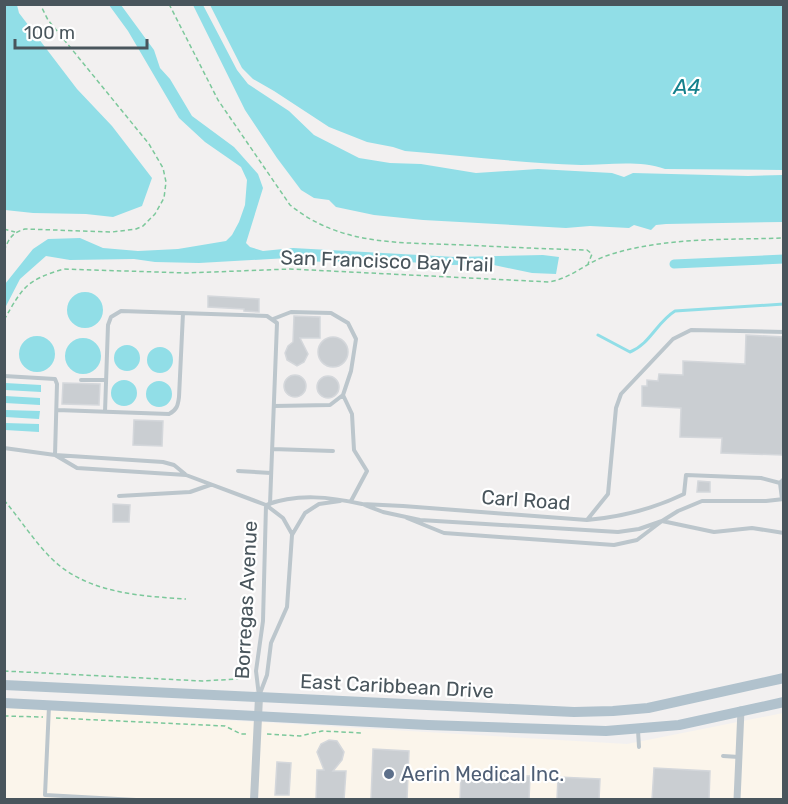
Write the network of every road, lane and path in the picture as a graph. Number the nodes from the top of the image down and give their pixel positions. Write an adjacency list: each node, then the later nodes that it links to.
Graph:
1 (40, 4): 4 (path)
2 (169, 4): 7 (path)
3 (4, 229): 4 (path)
4 (15, 232): 6 (path)
5 (783, 238): 7 (path, San Francisco Bay Trail)
6 (4, 251)
7 (588, 264): 10 (path, San Francisco Bay Trail)
8 (183, 313): 9 (lane); 14 (lane); 18 (lane)
9 (273, 319): 15 (lane); 16 (lane, Borregas Avenue)
10 (4, 320)
11 (783, 332): 36 (lane)
12 (4, 376): 17 (lane)
13 (81, 380): 14 (lane)
14 (106, 380): 18 (lane)
15 (344, 395): 16 (lane); 32 (lane)
16 (274, 406): 20 (lane, Borregas Avenue)
17 (57, 410): 18 (lane); 22 (lane)
18 (105, 412)
19 (4, 448): 22 (lane)
20 (272, 448): 21 (lane); 24 (lane, Borregas Avenue)
21 (333, 451)
22 (55, 455): 25 (lane); 25 (lane)
23 (238, 471): 24 (lane)
24 (271, 473): 34 (lane, Borregas Avenue)
25 (186, 475): 27 (lane)
26 (782, 481): 29 (lane); 36 (lane, Carl Road)
27 (211, 484): 28 (lane); 34 (lane)
28 (119, 496)
29 (783, 499): 37 (lane, Carl Road)
30 (4, 500): 40 (path)
31 (345, 500): 32 (lane, Carl Road); 34 (lane, Carl Road); 39 (lane)
32 (351, 502): 33 (lane, Carl Road)
33 (362, 504): 35 (lane, Carl Road); 36 (lane, Carl Road)
34 (268, 505): 39 (lane); 45 (lane, Borregas Avenue)
35 (401, 516): 37 (lane, Carl Road); 37 (lane, Carl Road)
36 (587, 520)
37 (662, 521): 38 (lane)
38 (783, 533)
39 (292, 535): 45 (lane, Borregas Avenue)
40 (186, 599)
41 (4, 671): 42 (path)
42 (241, 677)
43 (783, 678): 45 (main road, East Caribbean Drive)
44 (4, 685): 45 (main road, East Caribbean Drive)
45 (259, 697): 50 (street, Borregas Avenue)
46 (783, 702): 49 (main road, East Caribbean Drive)
47 (4, 703): 48 (main road, East Caribbean Drive)
48 (49, 705): 50 (main road, East Caribbean Drive); 52 (lane)
49 (741, 710): 53 (main road, East Caribbean Drive); 59 (street)
50 (258, 715): 53 (main road, East Caribbean Drive); 61 (street, Borregas Avenue)
51 (4, 716): 52 (path)
52 (49, 718): 55 (path); 60 (lane)
53 (638, 729): 57 (lane)
54 (362, 733): 56 (path)
55 (245, 734)
56 (271, 735)
57 (639, 747)
58 (723, 756): 59 (lane)
59 (739, 757): 62 (street)
60 (136, 800)
61 (254, 800)
62 (736, 800)

